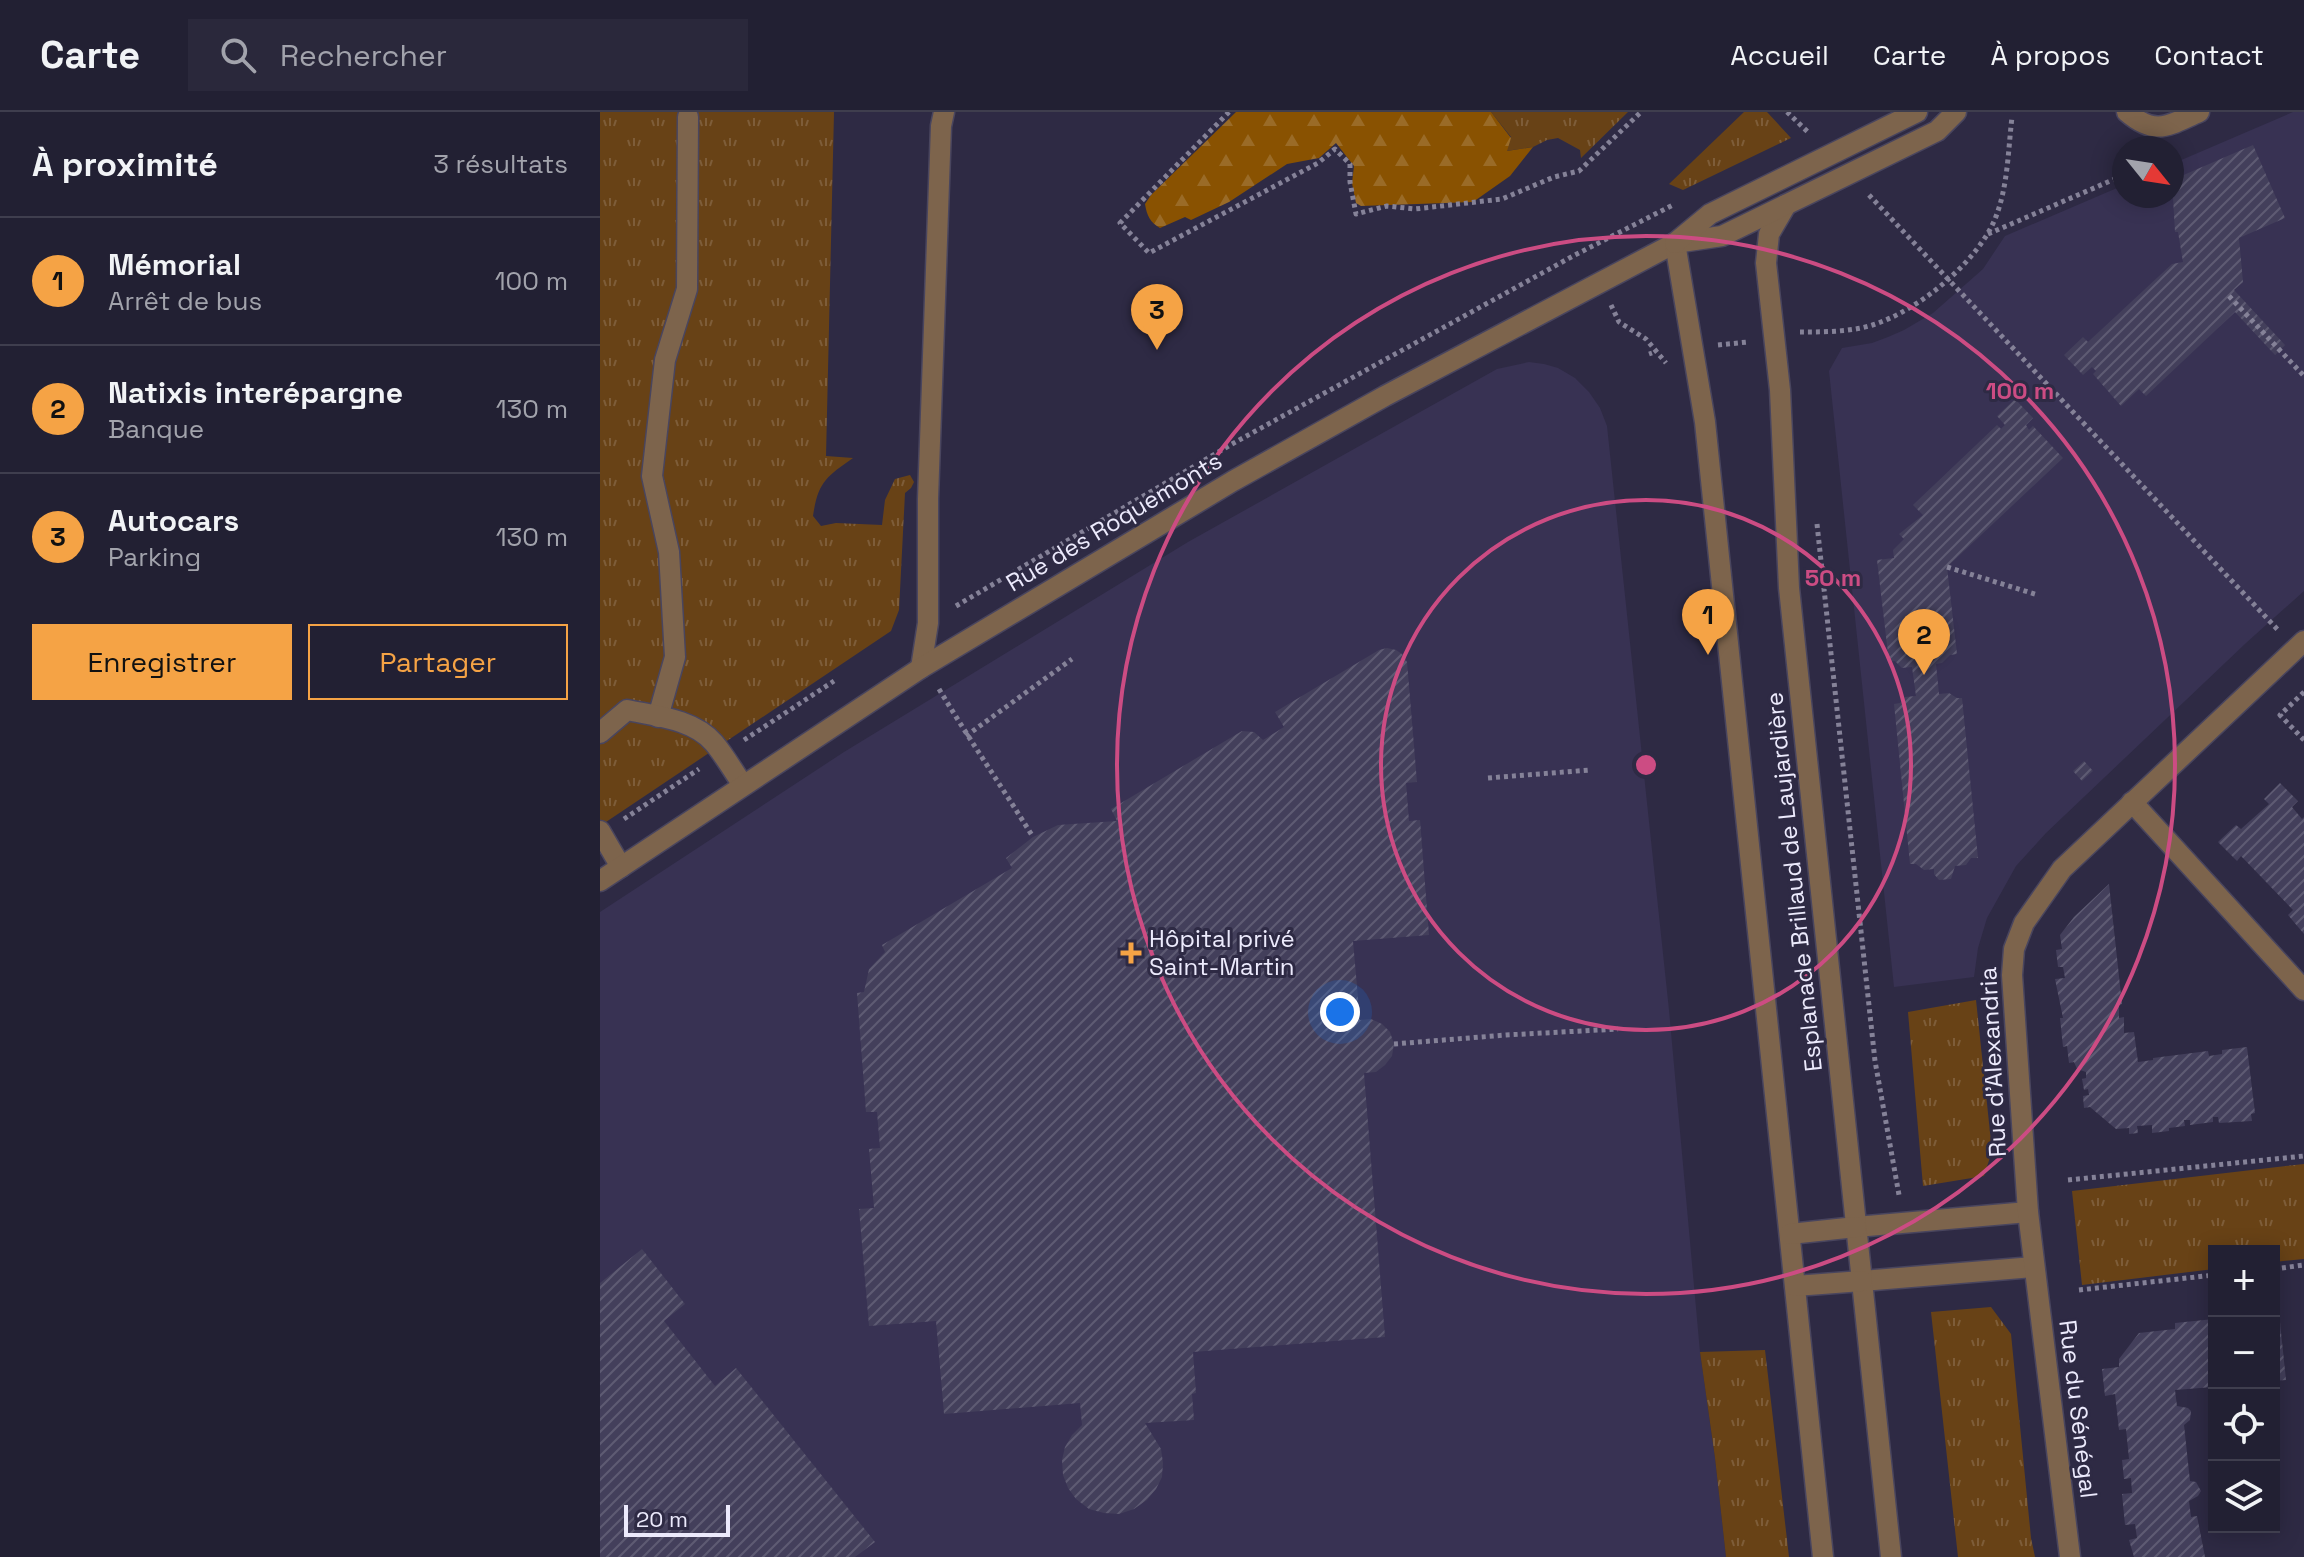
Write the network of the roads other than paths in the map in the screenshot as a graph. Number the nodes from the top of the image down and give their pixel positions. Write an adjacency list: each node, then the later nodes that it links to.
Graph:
1 (944, 112): 10 (street)
2 (1917, 112): 8 (street)
3 (1956, 112): 7 (street)
4 (2127, 112): 5 (street)
5 (2199, 112)
6 (688, 117): 11 (street)
7 (1786, 205): 8 (street); 20 (street, Esplanade Brillaud de Laujardière)
8 (1675, 243): 10 (street, Rue des Roquemonts); 21 (street, Esplanade Brillaud de Laujardière)
9 (2304, 641): 14 (street, Rue d'Alexandria)
10 (921, 668): 13 (street, Rue des Roquemonts)
11 (658, 717): 12 (street); 13 (street)
12 (600, 733)
13 (743, 785): 16 (street, Rue des Roquemonts)
14 (2132, 802): 18 (street); 19 (street, Rue d'Alexandria)
15 (600, 831): 16 (street)
16 (621, 867): 17 (street, Rue des Roquemonts)
17 (600, 881)
18 (2304, 990)
19 (2028, 1212): 20 (street); 22 (street, Rue d'Alexandria)
20 (1856, 1227): 21 (street); 23 (street, Esplanade Brillaud de Laujardière)
21 (1790, 1234): 24 (street, Esplanade Brillaud de Laujardière)
22 (2034, 1267): 23 (street); 27 (street, Rue du Sénégal)
23 (1862, 1281): 24 (street); 26 (street, Esplanade Brillaud de Laujardière)
24 (1795, 1286): 25 (street, Esplanade Brillaud de Laujardière)
25 (1823, 1557)
26 (1891, 1557)
27 (2070, 1557)

